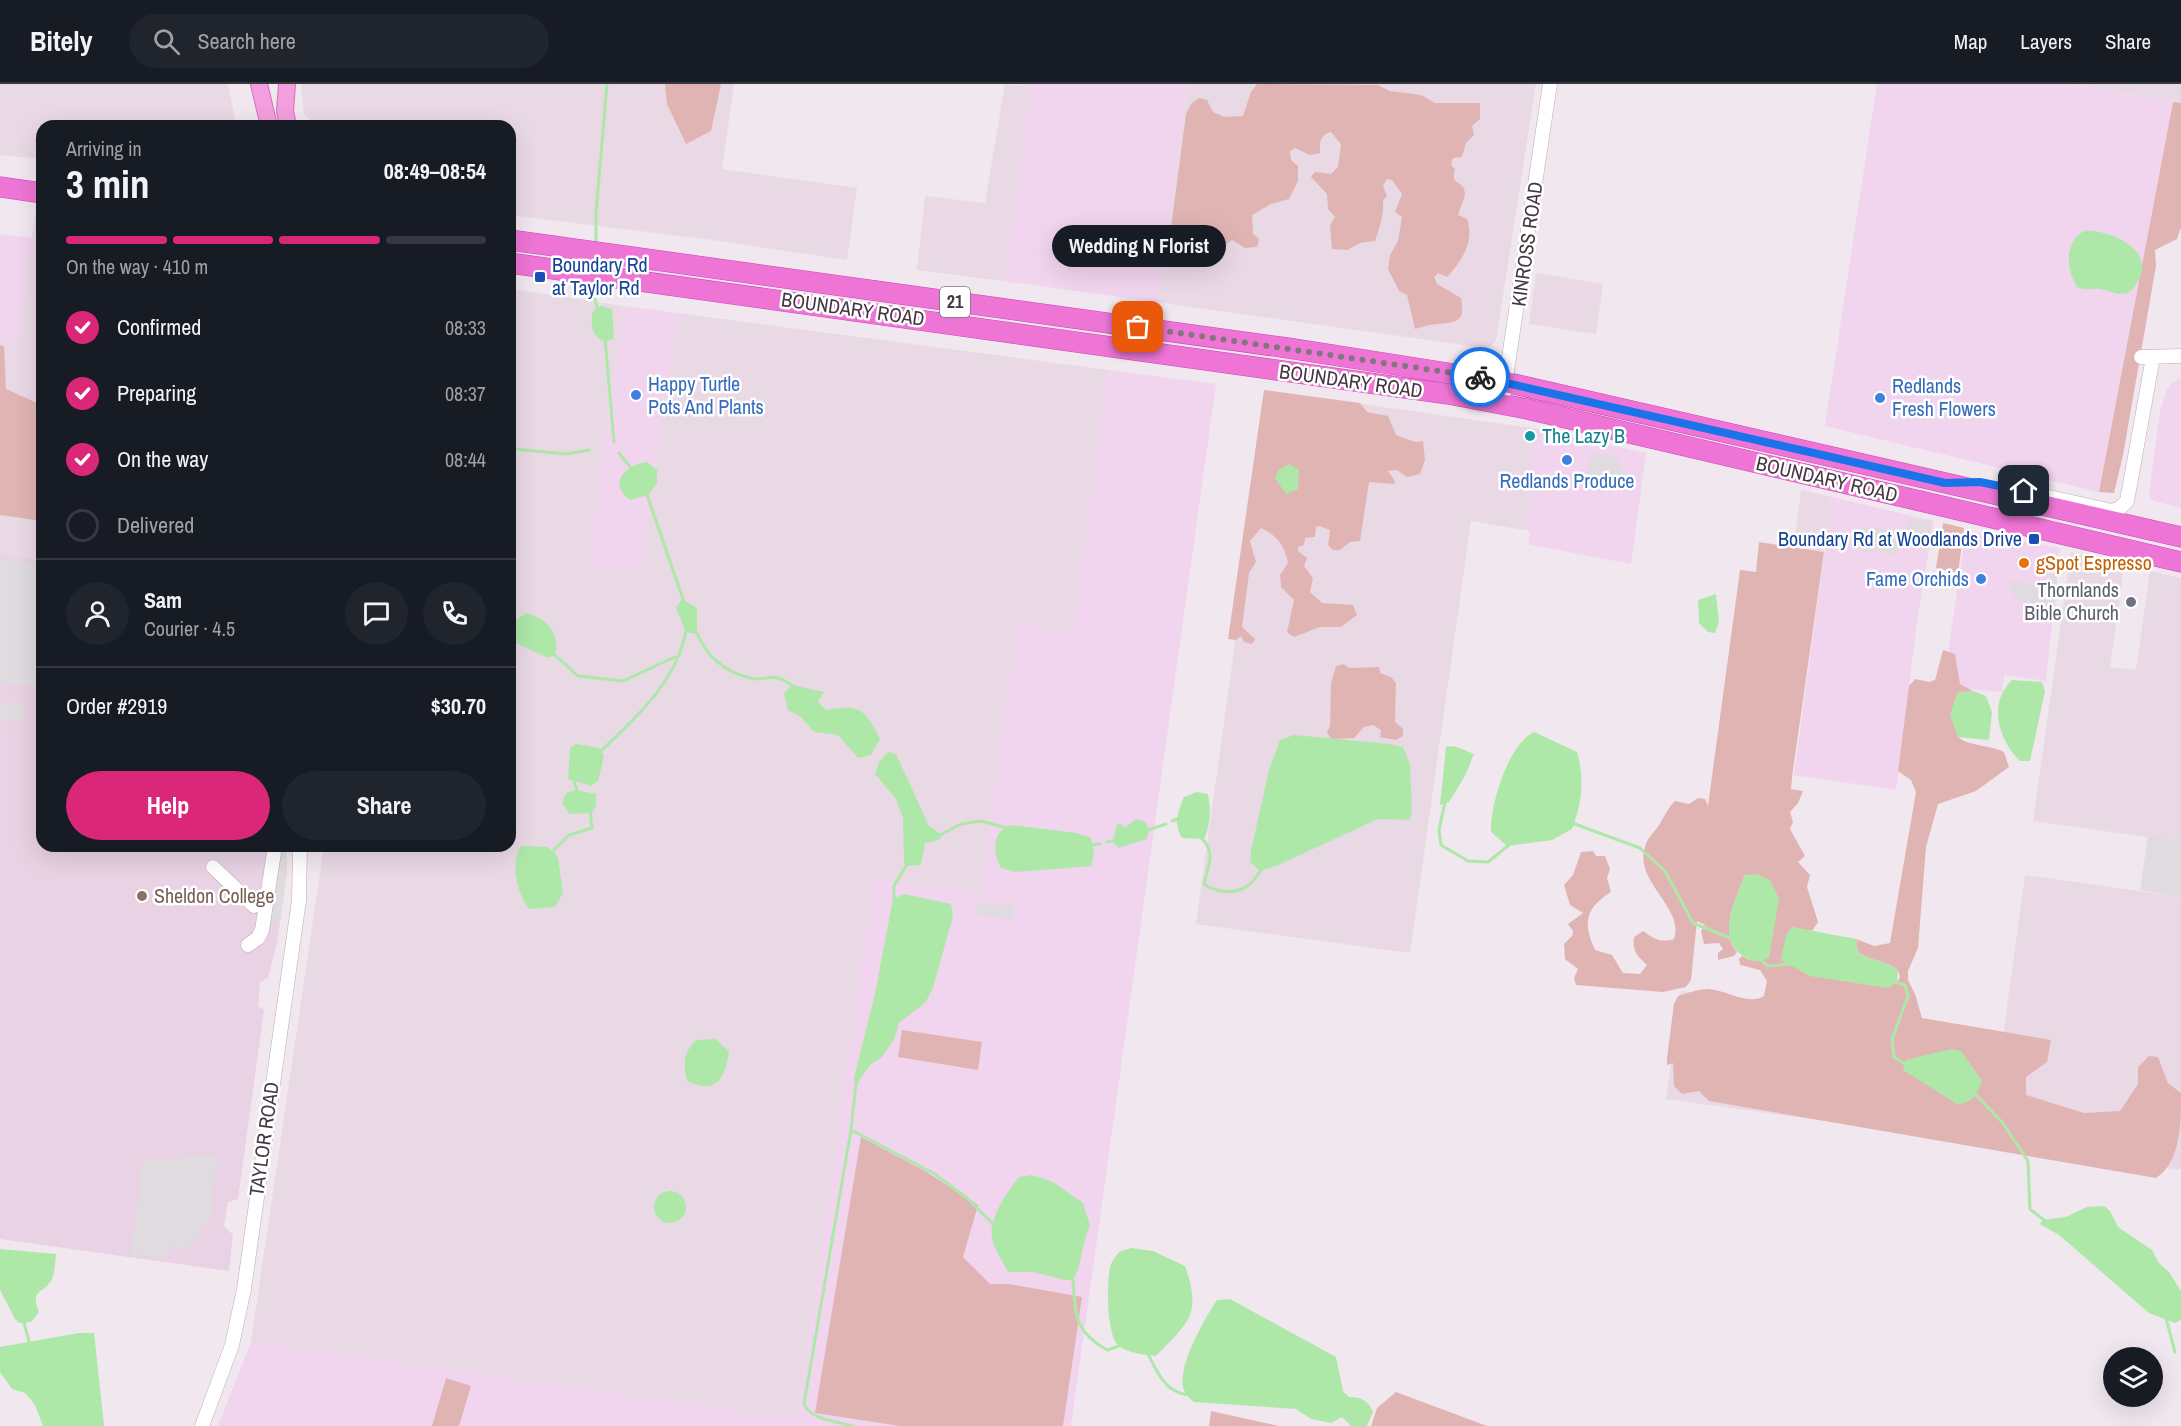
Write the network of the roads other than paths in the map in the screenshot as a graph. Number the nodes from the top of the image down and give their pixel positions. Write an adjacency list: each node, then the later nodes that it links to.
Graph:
1 (259, 84): 4 (main road)
2 (287, 84): 5 (main road)
3 (1550, 84): 11 (street, KINROSS ROAD)
4 (268, 120)
5 (287, 120)
6 (0, 186): 7 (highway)
7 (36, 192)
8 (516, 241): 11 (highway, BOUNDARY ROAD / 21)
9 (516, 264): 12 (highway, BOUNDARY ROAD / 21)
10 (2181, 356): 13 (street)
11 (1506, 382): 12 (street, KINROSS ROAD); 13 (highway, BOUNDARY ROAD / 21)
12 (1502, 404): 15 (highway, BOUNDARY ROAD / 21)
13 (1945, 483): 14 (highway, BOUNDARY ROAD / 21)
14 (2070, 513): 15 (highway); 16 (highway, BOUNDARY ROAD / 21)
15 (2066, 535): 17 (highway, BOUNDARY ROAD / 21)
16 (2178, 536)
17 (2181, 562)
18 (274, 852): 22 (street)
19 (300, 852): 23 (street, TAYLOR ROAD)
20 (213, 867): 21 (street)
21 (254, 906)
22 (248, 945)
23 (202, 1426)

